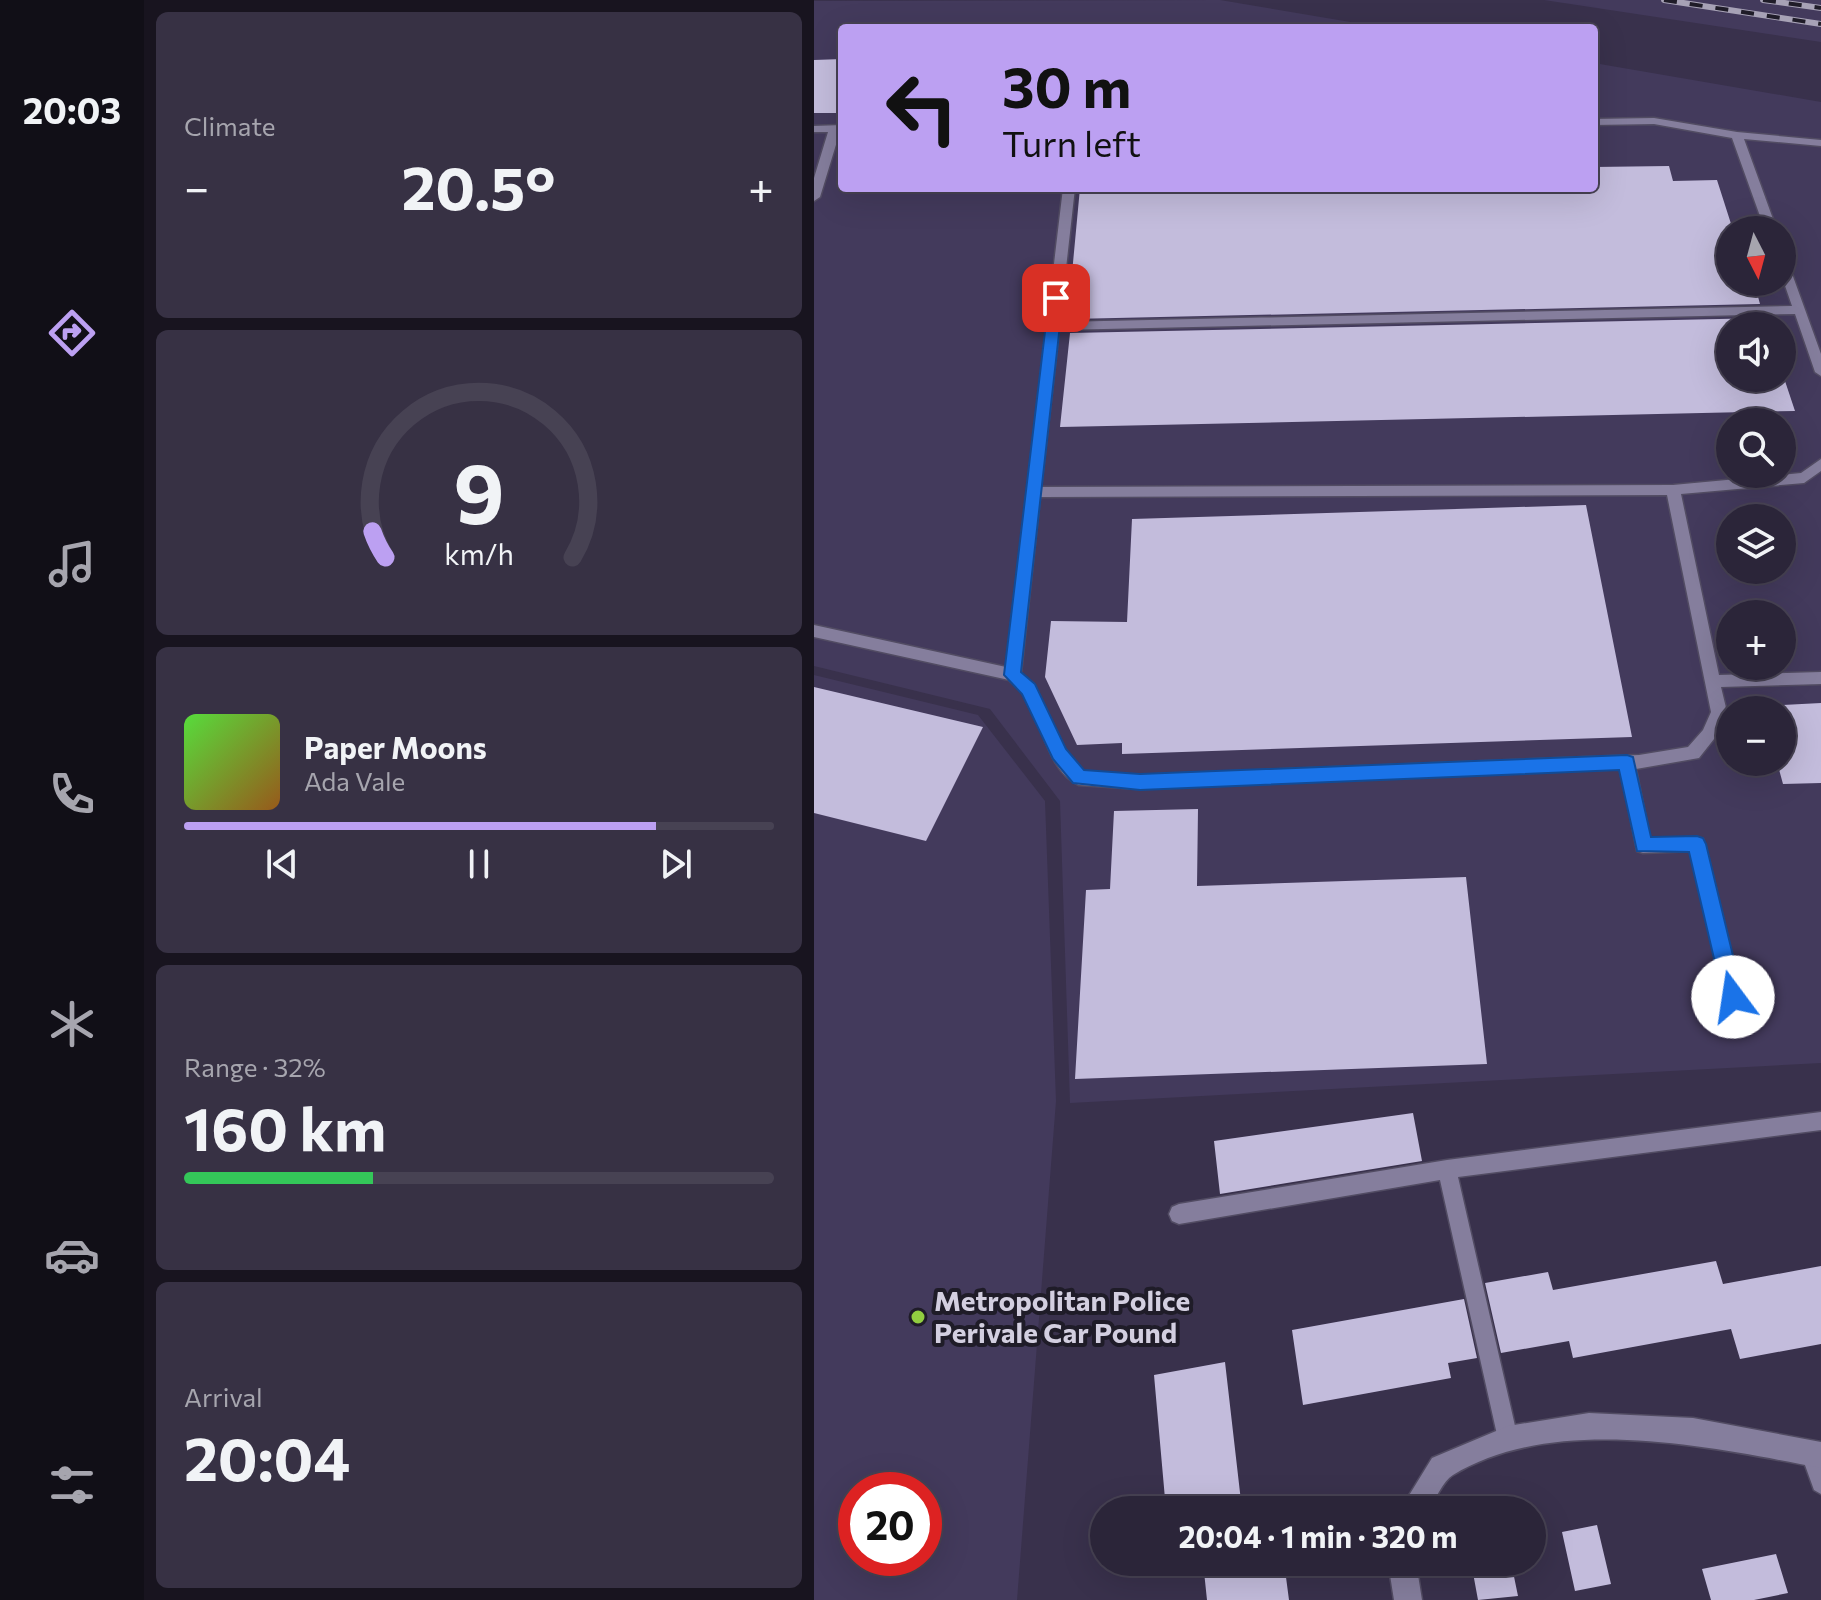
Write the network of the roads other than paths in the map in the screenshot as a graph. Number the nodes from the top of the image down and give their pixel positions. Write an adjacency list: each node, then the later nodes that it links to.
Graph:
1 (1598, 122): 4 (lane)
2 (838, 128): 3 (lane); 7 (lane)
3 (814, 129)
4 (1737, 135): 5 (lane); 8 (lane)
5 (1821, 143)
6 (1069, 192): 11 (lane)
7 (814, 197)
8 (1766, 216)
9 (1795, 296): 10 (lane)
10 (1800, 310): 11 (lane); 12 (lane)
11 (1053, 326): 15 (lane)
12 (1821, 372)
13 (1821, 464): 14 (lane)
14 (1673, 490): 15 (lane); 19 (lane)
15 (1033, 492): 17 (lane)
16 (814, 631): 17 (lane)
17 (1013, 675): 20 (lane)
18 (1821, 678): 19 (lane)
19 (1712, 681): 20 (lane)
20 (1627, 762): 21 (lane)
21 (1733, 997)
22 (1821, 1121): 23 (lane)
23 (1447, 1169): 24 (lane); 25 (lane)
24 (1179, 1214)
25 (1508, 1439): 26 (street); 28 (street)
26 (1816, 1455): 27 (lane)
27 (1821, 1483)
28 (1422, 1496)
29 (1404, 1576): 30 (street)
30 (1408, 1600)

